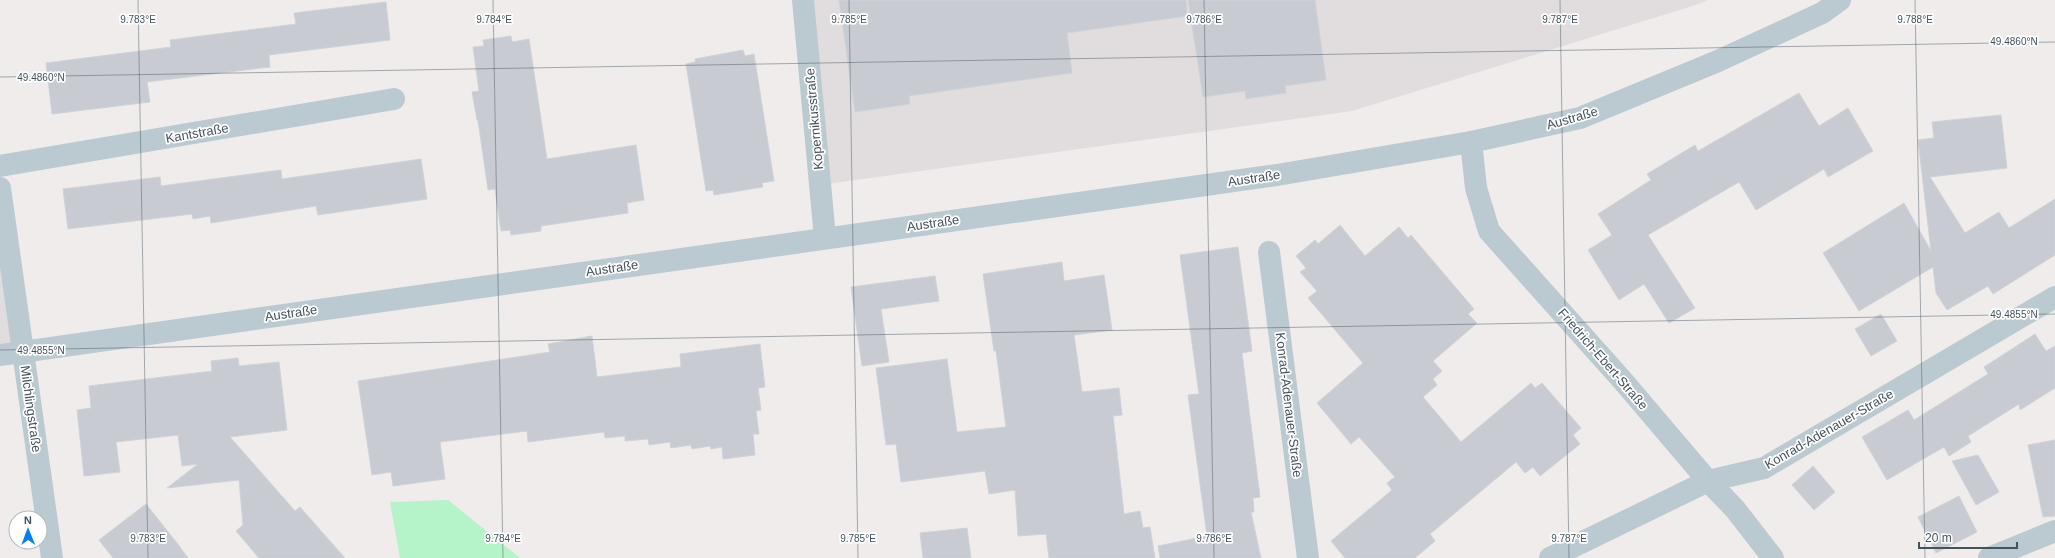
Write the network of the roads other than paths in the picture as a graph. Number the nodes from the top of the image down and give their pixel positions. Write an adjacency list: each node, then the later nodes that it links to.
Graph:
1 (803, 0): 7 (street, Kopernikusstraße)
2 (1840, 0): 4 (street, Austraße)
3 (394, 99): 5 (street, Kantstraße)
4 (1471, 142): 7 (street, Austraße); 12 (street, Friedrich-Ebert-Straße)
5 (0, 166)
6 (0, 188): 10 (street, Milchlingstraße)
7 (825, 238): 10 (street, Austraße)
8 (1269, 252): 15 (street, Konrad-Adenauer-Straße)
9 (2055, 298): 12 (street, Konrad-Adenauer-Straße)
10 (23, 350): 11 (street, Austraße); 14 (street, Milchlingstraße)
11 (0, 355)
12 (1708, 481): 16 (street, Konrad-Adenauer-Straße); 17 (street, Friedrich-Ebert-Straße)
13 (2055, 531): 18 (street)
14 (52, 558)
15 (1308, 558)
16 (1550, 558)
17 (1773, 558)
18 (1989, 558)

